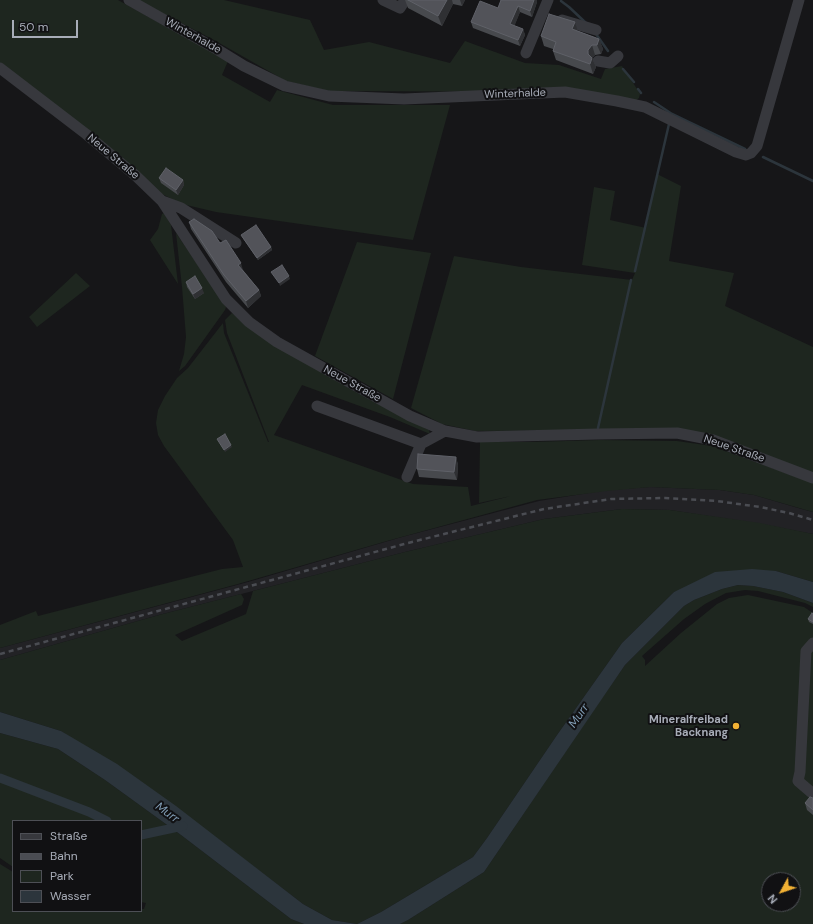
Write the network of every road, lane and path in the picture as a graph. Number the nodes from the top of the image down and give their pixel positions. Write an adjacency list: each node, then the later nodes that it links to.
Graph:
1 (129, 0): 5 (street, Winterhalde)
2 (383, 0): 3 (street)
3 (405, 0)
4 (548, 0): 6 (street)
5 (799, 0)
6 (542, 13): 7 (street); 8 (street)
7 (596, 30)
8 (526, 53)
9 (618, 56): 10 (street)
10 (598, 61)
11 (0, 68): 12 (street, Neue Straße)
12 (162, 202): 13 (street); 15 (street, Neue Straße)
13 (236, 243)
14 (317, 406): 16 (street)
15 (445, 431): 16 (street); 18 (street, Neue Straße)
16 (420, 444): 17 (street)
17 (407, 477)
18 (813, 478)
19 (813, 643): 20 (street)
20 (812, 793)

